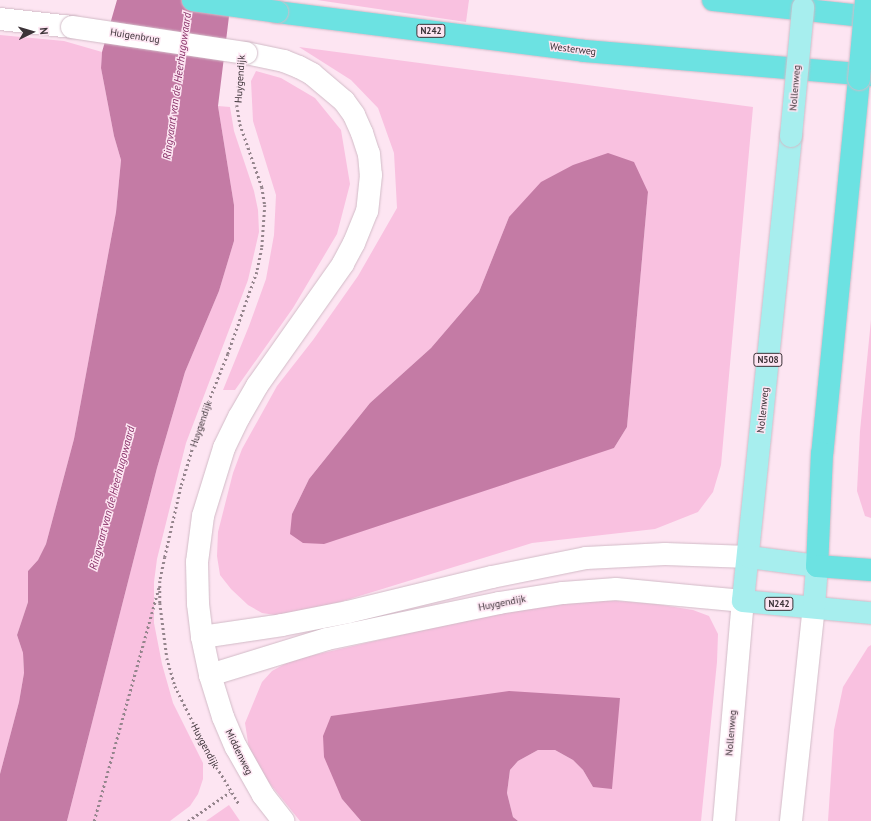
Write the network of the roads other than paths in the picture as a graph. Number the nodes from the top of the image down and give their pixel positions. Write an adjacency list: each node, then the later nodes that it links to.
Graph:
1 (193, 0): 8 (highway, Westerweg / N242, bridge)
2 (713, 0): 5 (highway)
3 (804, 0): 9 (main road, Nollenweg / N508, bridge)
4 (866, 0): 10 (highway, bridge)
5 (871, 17)
6 (0, 19): 7 (street, Huigenbrug, bridge)
7 (246, 53): 15 (street, Huygendijk)
8 (871, 75)
9 (748, 557): 10 (main road); 12 (main road, Nollenweg / N508); 15 (street)
10 (817, 566): 11 (highway); 13 (main road)
11 (871, 570)
12 (743, 601): 13 (main road, N242); 16 (street, Huygendijk); 18 (street, Nollenweg / N508)
13 (814, 607): 14 (main road, N242); 19 (street)
14 (871, 613)
15 (202, 637): 16 (street, Huygendijk)
16 (210, 675): 17 (street, Middenweg)
17 (283, 821)
18 (724, 821)
19 (791, 821)

